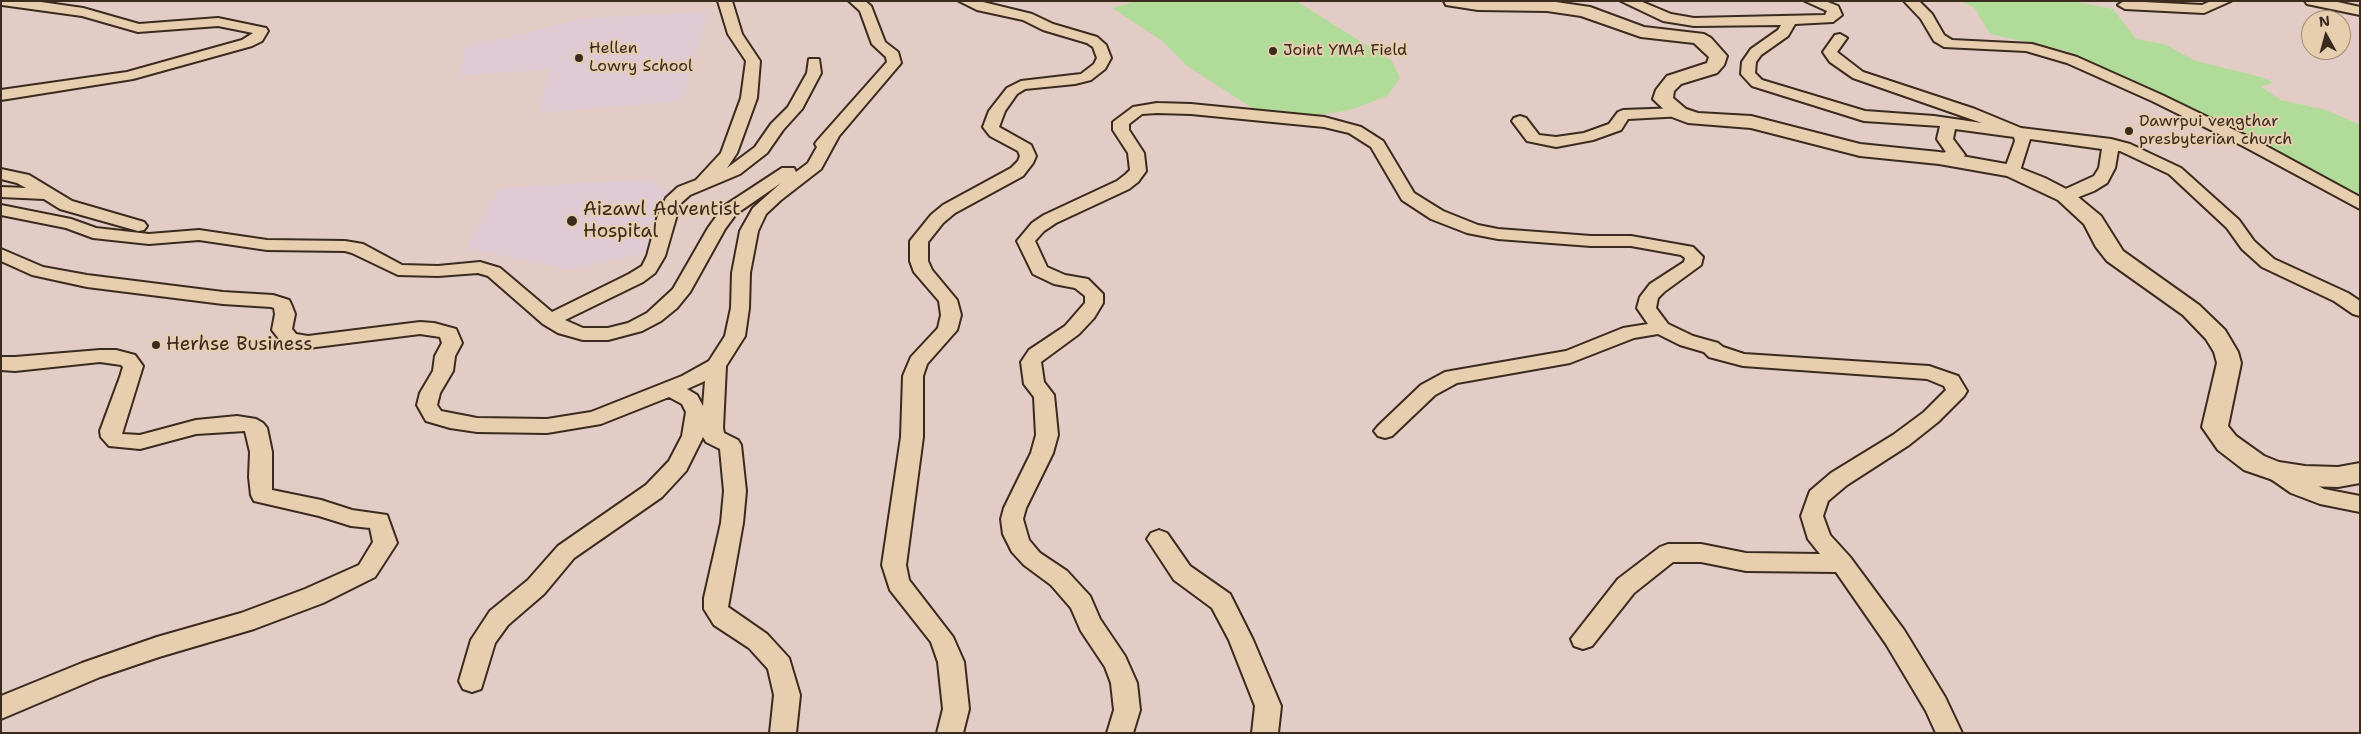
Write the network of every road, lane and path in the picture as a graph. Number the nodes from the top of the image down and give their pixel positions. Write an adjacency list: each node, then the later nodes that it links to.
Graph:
1 (2, 1): 17 (street)
2 (725, 1): 27 (street)
3 (856, 1): 22 (street)
4 (966, 1): 51 (street)
5 (1452, 1): 18 (street)
6 (1628, 1): 13 (street)
7 (1812, 1): 13 (street)
8 (1911, 1): 31 (street)
9 (2224, 1): 11 (street)
10 (2318, 3): 12 (street); 14 (street)
11 (2125, 5)
12 (2360, 12)
13 (1792, 20): 20 (street)
14 (2360, 24)
15 (1840, 38): 21 (street)
16 (814, 62): 27 (street)
17 (1, 94)
18 (1679, 113): 19 (street); 24 (street)
19 (1520, 120)
20 (1948, 123): 21 (street); 24 (street)
21 (2021, 134): 23 (street); 25 (street)
22 (831, 136): 36 (street); 39 (street)
23 (2111, 144): 30 (street); 35 (street)
24 (1939, 158): 25 (street)
25 (2012, 171): 30 (street)
26 (1, 174): 29 (street)
27 (702, 184): 36 (street)
28 (1, 192): 29 (street)
29 (47, 194): 33 (street)
30 (2065, 196): 42 (street)
31 (2360, 204)
32 (1, 210): 33 (street)
33 (199, 235): 36 (street)
34 (1, 254): 40 (street)
35 (2360, 310)
36 (550, 320)
37 (1661, 328): 41 (street); 46 (street); 52 (street)
38 (1, 363): 49 (street)
39 (716, 366): 40 (street); 50 (street)
40 (670, 388): 48 (street)
41 (1385, 432)
42 (2276, 471): 43 (street); 44 (street)
43 (2360, 473)
44 (2360, 504)
45 (1159, 539): 53 (street)
46 (1842, 563): 47 (street); 54 (street)
47 (1583, 639)
48 (472, 681)
49 (1, 708)
50 (783, 733)
51 (950, 733)
52 (1120, 733)
53 (1265, 733)
54 (1949, 733)

